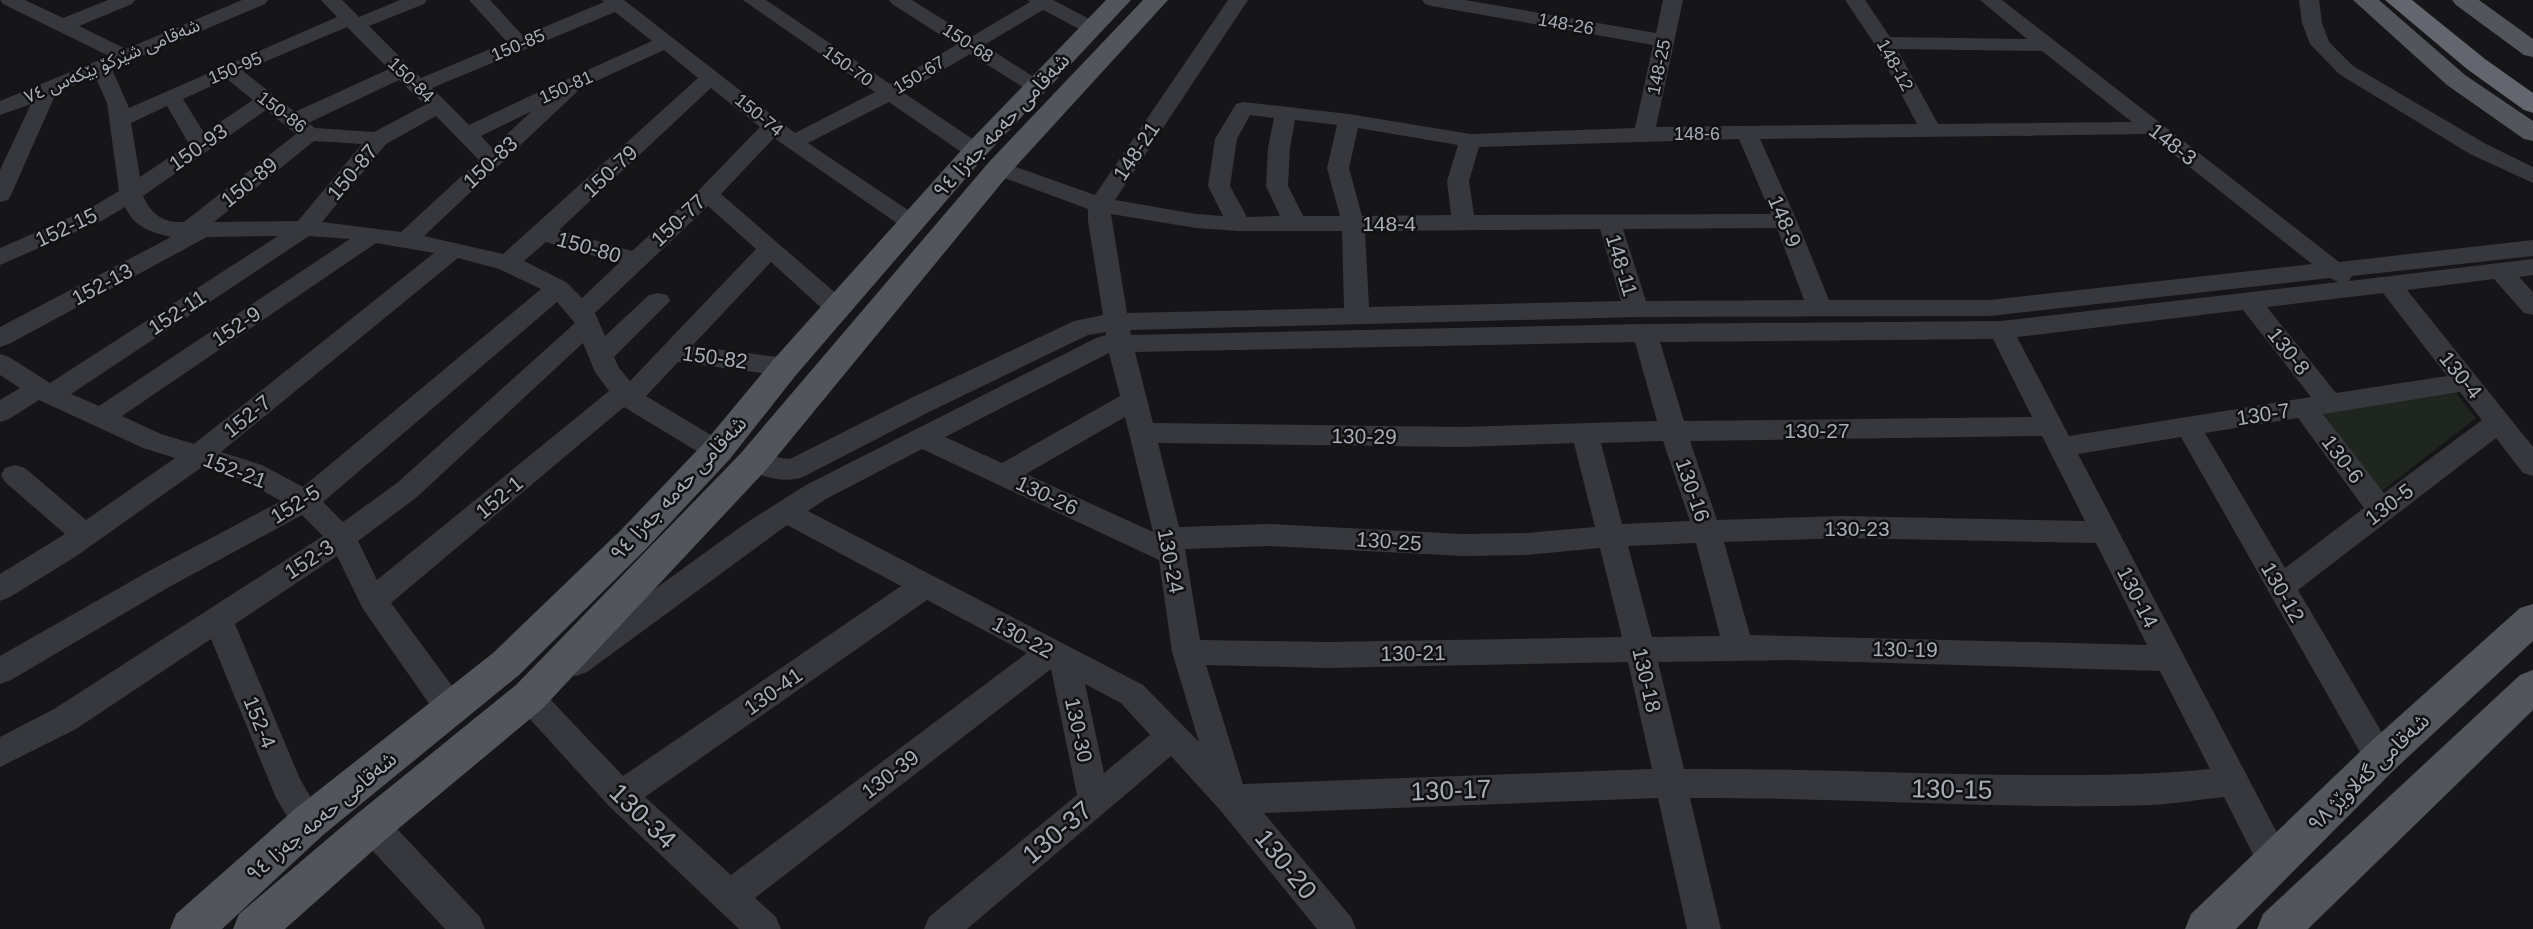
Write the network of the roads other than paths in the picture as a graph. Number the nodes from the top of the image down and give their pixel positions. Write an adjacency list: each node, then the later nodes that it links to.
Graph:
1 (10, 0): 24 (street)
2 (125, 0): 24 (street)
3 (258, 0): 35 (street, شەقامی شێرکۆ بێکەس ٧٤)
4 (331, 0): 23 (street, 150-84)
5 (417, 0): 23 (street, 150-95)
6 (479, 0): 31 (street)
7 (753, 0): 45 (street, 150-70)
8 (899, 0): 32 (street, 150-68)
9 (1119, 0): 25 (main road, شەقامی حەمە جەزا ٩٤)
10 (1156, 0): 67 (main road, شەقامی حەمە جەزا ٩٤)
11 (1238, 0): 72 (street, 148-21)
12 (1432, 0): 28 (street, 148-26)
13 (1673, 0): 28 (street, 148-25)
14 (1855, 0): 30 (street, 148-12)
15 (1990, 0): 33 (street, 148-3)
16 (2309, 0): 68 (street)
17 (2397, 0): 26 (highway)
18 (2424, 0): 42 (highway)
19 (2464, 0): 34 (main road)
20 (1040, 1): 25 (street); 32 (street, 150-67)
21 (2366, 2): 27 (main road)
22 (621, 3): 29 (street, 150-74); 31 (street, 150-85)
23 (353, 22): 37 (street, 150-95); 38 (street, 150-84)
24 (62, 26): 35 (street)
25 (1092, 28): 43 (main road, شەقامی حەمە جەزا ٩٤)
26 (2434, 31): 27 (highway); 48 (highway)
27 (2402, 33): 58 (main road)
28 (1665, 41): 59 (street, 148-25)
29 (666, 42): 39 (street, 150-74); 40 (street, 150-81)
30 (1884, 43): 33 (street); 57 (street, 148-12)
31 (519, 44): 41 (street, 150-85)
32 (971, 45): 43 (street, 150-68); 45 (street, 150-67)
33 (2048, 45): 56 (street, 148-3)
34 (2533, 50)
35 (123, 55): 36 (street, شەقامی شێرکۆ بێکەس ٧٤)
36 (100, 65): 44 (street, شەقامی شێرکۆ بێکەس ٧٤); 52 (street)
37 (229, 70): 46 (street, 150-95); 47 (street, 150-86)
38 (401, 71): 41 (street, 150-84); 55 (street, 150-89)
39 (711, 77): 54 (street, 150-74); 82 (street, 150-79)
40 (574, 83): 61 (street, 150-81); 66 (street, 150-83)
41 (420, 86): 50 (street, 150-84)
42 (2533, 86)
43 (1036, 87): 67 (main road, شەقامی حەمە جەزا ٩٤)
44 (48, 88): 49 (street, شەقامی شێرکۆ بێکەس ٧٤); 71 (street)
45 (888, 94): 64 (street, 150-67); 67 (street, 150-70)
46 (171, 96): 52 (street, 150-95); 65 (street)
47 (265, 101): 55 (street, 150-86); 65 (street, 150-93)
48 (2533, 105)
49 (2, 106)
50 (438, 106): 61 (street, 150-84); 62 (street, 150-87)
51 (1286, 112): 53 (street, 148-6); 76 (street); 79 (street, 148-6)
52 (120, 120): 69 (street)
53 (1349, 120): 63 (street, 148-6); 77 (street)
54 (773, 126): 64 (street, 150-74); 70 (street, 150-77)
55 (300, 128): 62 (street, 150-86); 80 (street, 150-89)
56 (2154, 128): 57 (street, 148-6); 94 (street, 148-3)
57 (1932, 132): 60 (street, 148-6)
58 (2533, 133)
59 (1644, 134): 60 (street, 148-6); 63 (street, 148-6)
60 (1747, 134): 73 (street, 148-9)
61 (467, 135): 66 (street, 150-84)
62 (378, 139): 81 (street, 150-87)
63 (1470, 141): 78 (street)
64 (793, 142): 75 (street, 150-74)
65 (201, 145): 69 (street, 150-93)
66 (492, 160): 84 (street, 150-83)
67 (987, 160): 72 (street, 148-4); 75 (main road, شەقامی حەمە جەزا ٩٤); 93 (main road, شەقامی حەمە جەزا ٩٤)
68 (2533, 177)
69 (131, 194): 80 (street); 88 (street, 152-15)
70 (708, 194): 87 (street); 90 (street, 150-77)
71 (0, 195)
72 (1100, 205): 79 (street, 148-4); 108 (street)
73 (1786, 221): 74 (street, 148-4); 103 (street, 148-9)
74 (1609, 222): 78 (street, 148-4); 106 (street, 148-11)
75 (912, 223): 89 (main road, شەقامی حەمە جەزا ٩٤)
76 (1295, 223): 77 (street, 148-4); 79 (street, 148-4)
77 (1353, 223): 78 (street, 148-4); 104 (street)
78 (1464, 223)
79 (1239, 224)
80 (197, 229): 81 (street); 109 (street, 152-13)
81 (304, 229): 83 (street); 115 (street, 152-11)
82 (542, 233): 90 (street, 150-80); 91 (street, 150-79)
83 (372, 235): 84 (street); 120 (street, 152-9)
84 (406, 240): 86 (street)
85 (2533, 248): 94 (street)
86 (454, 249): 91 (street); 129 (street, 152-7)
87 (770, 249): 102 (street); 110 (street)
88 (0, 257)
89 (881, 258): 93 (main road); 102 (main road, شەقامی حەمە جەزا ٩٤)
90 (635, 260): 105 (street, 150-77)
91 (507, 263): 97 (street)
92 (2533, 267): 95 (street)
93 (914, 269): 130 (main road, شەقامی حەمە جەزا ٩٤)
94 (2334, 270): 98 (street, 148-3); 103 (street)
95 (2500, 271): 96 (street); 101 (street)
96 (2389, 284): 98 (street); 114 (street, 130-4)
97 (558, 288): 105 (street); 134 (street, 152-5)
98 (2356, 288): 99 (street)
99 (2248, 299): 107 (street); 118 (street, 130-8)
100 (658, 302): 111 (street)
101 (2533, 307)
102 (837, 308): 113 (main road, شەقامی حەمە جەزا ٩٤)
103 (1820, 309): 106 (street)
104 (1357, 316): 106 (street); 108 (street)
105 (584, 318): 111 (street); 141 (street, 152-3)
106 (1640, 321): 107 (street); 108 (street); 123 (street, 130-16)
107 (2001, 330): 126 (street, 130-14)
108 (1118, 332): 117 (street, 130-24); 127 (street); 130 (street)
109 (0, 338)
110 (672, 352): 113 (street, 150-82); 116 (street, 150-82)
111 (601, 355): 116 (street)
112 (0, 363): 115 (street, 152-21)
113 (785, 367): 128 (main road, شەقامی حەمە جەزا ٩٤)
114 (2465, 382): 118 (street, 130-7); 121 (street, 130-4)
115 (45, 392): 119 (street, 152-11); 120 (street, 152-21)
116 (627, 395): 128 (street); 146 (street, 152-1)
117 (1134, 400): 124 (street, 130-24); 133 (street)
118 (2317, 406): 122 (street, 130-7); 135 (street, 130-6)
119 (0, 412)
120 (100, 418): 129 (street, 152-21)
121 (2498, 422): 131 (street, 130-4); 135 (street, 130-5)
122 (2187, 425): 126 (street, 130-7); 144 (street, 130-12)
123 (1673, 430): 125 (street, 130-27); 126 (street, 130-27); 137 (street, 130-16)
124 (1142, 433): 125 (street, 130-29); 142 (street, 130-24)
125 (1585, 433): 140 (street, 130-18)
126 (2055, 436): 138 (street, 130-14)
127 (922, 438): 133 (street, 130-26); 136 (street)
128 (717, 451): 157 (main road, شەقامی حەمە جەزا ٩٤)
129 (198, 456): 134 (street, 152-21); 139 (street, 152-7)
130 (753, 462): 155 (main road, شەقامی حەمە جەزا ٩٤)
131 (2533, 466)
132 (15, 475): 139 (street)
133 (1003, 475): 142 (street, 130-26)
134 (305, 501): 141 (street, 152-21); 154 (street, 152-5)
135 (2381, 510): 144 (street, 130-5)
136 (786, 512): 143 (street, 130-22); 155 (street)
137 (1707, 531): 138 (street, 130-23); 140 (street, 130-23); 149 (street, 130-16)
138 (2104, 532): 153 (street, 130-14)
139 (85, 535): 145 (street, 152-7)
140 (1610, 536): 142 (street, 130-25); 150 (street, 130-18)
141 (342, 538): 146 (street, 152-21); 147 (street, 152-3)
142 (1170, 545): 151 (street, 130-24)
143 (926, 585): 152 (street, 130-22); 163 (street, 130-41)
144 (2280, 587): 160 (street, 130-12)
145 (0, 589)
146 (373, 601): 157 (street, 152-21)
147 (218, 619): 159 (street, 152-3); 166 (street, 152-4)
148 (2532, 625): 160 (main road, شەقامی گەلاوێژ ٩٨)
149 (1738, 647): 150 (street, 130-19); 153 (street, 130-19)
150 (1640, 648): 151 (street, 130-21); 162 (street, 130-18)
151 (1187, 652): 164 (street, 130-24)
152 (1058, 655): 158 (street, 130-22); 165 (street, 130-30); 169 (street, 130-39)
153 (2169, 658): 161 (street, 130-14)
154 (0, 671)
155 (529, 697): 163 (street, 130-34); 167 (main road, شەقامی حەمە جەزا ٩٤)
156 (2528, 699): 178 (main road)
157 (450, 708): 166 (main road, شەقامی حەمە جەزا ٩٤)
158 (1172, 736): 164 (street, 130-22); 165 (street, 130-37)
159 (0, 753)
160 (2380, 758): 168 (main road, شەقامی گەلاوێژ ٩٨)
161 (2233, 781): 162 (street, 130-15); 168 (street, 130-14)
162 (1670, 784): 164 (street, 130-17); 176 (street, 130-18)
163 (621, 796): 169 (street, 130-34)
164 (1232, 799): 175 (street, 130-20)
165 (1094, 801): 174 (street, 130-37)
166 (309, 822): 172 (main road, شەقامی حەمە جەزا ٩٤)
167 (372, 826): 170 (main road, شەقامی حەمە جەزا ٩٤); 171 (street)
168 (2275, 863): 177 (main road, شەقامی گەلاوێژ ٩٨)
169 (729, 897): 173 (street, 130-34)
170 (261, 925)
171 (463, 927)
172 (191, 929)
173 (764, 929)
174 (941, 929)
175 (1339, 929)
176 (1704, 929)
177 (2206, 929)
178 (2278, 929)

